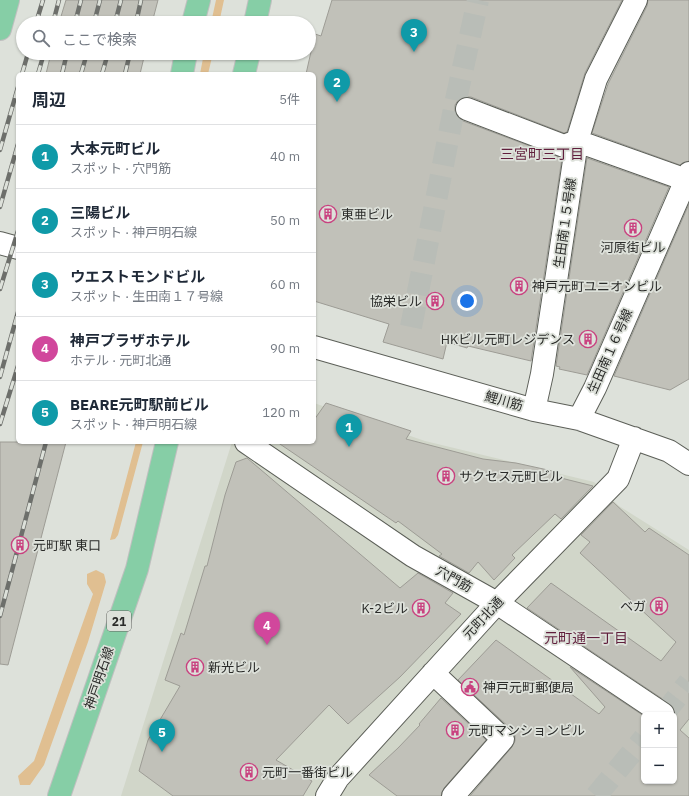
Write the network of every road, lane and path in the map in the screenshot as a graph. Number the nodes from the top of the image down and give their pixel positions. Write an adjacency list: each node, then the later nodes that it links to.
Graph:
1 (8, 0): 7 (main road)
2 (199, 0): 5 (main road)
3 (260, 0): 6 (main road)
4 (636, 0): 13 (street, 生田南１５号線)
5 (195, 16)
6 (257, 16)
7 (0, 29)
8 (185, 60): 10 (main road)
9 (247, 60): 11 (main road)
10 (182, 72)
11 (244, 72)
12 (467, 109): 13 (street)
13 (577, 142): 14 (street); 18 (street, 生田南１５号線)
14 (688, 178): 19 (street, 生田南１６号線)
15 (0, 243): 16 (street)
16 (16, 247)
17 (316, 348): 18 (street, 鯉川筋)
18 (534, 410): 19 (street, 鯉川筋)
19 (579, 419): 20 (street, 鯉川筋)
20 (634, 438): 23 (street, 鯉川筋); 24 (street, 元町北通)
21 (167, 444): 27 (main road, 神戸明石線 / 21)
22 (249, 444): 24 (street, 穴門筋)
23 (689, 464)
24 (497, 603): 25 (street, 元町北通); 26 (street, 穴門筋)
25 (432, 673): 28 (street, 元町北通); 29 (street)
26 (660, 712)
27 (59, 796)
28 (327, 796)
29 (454, 796)

